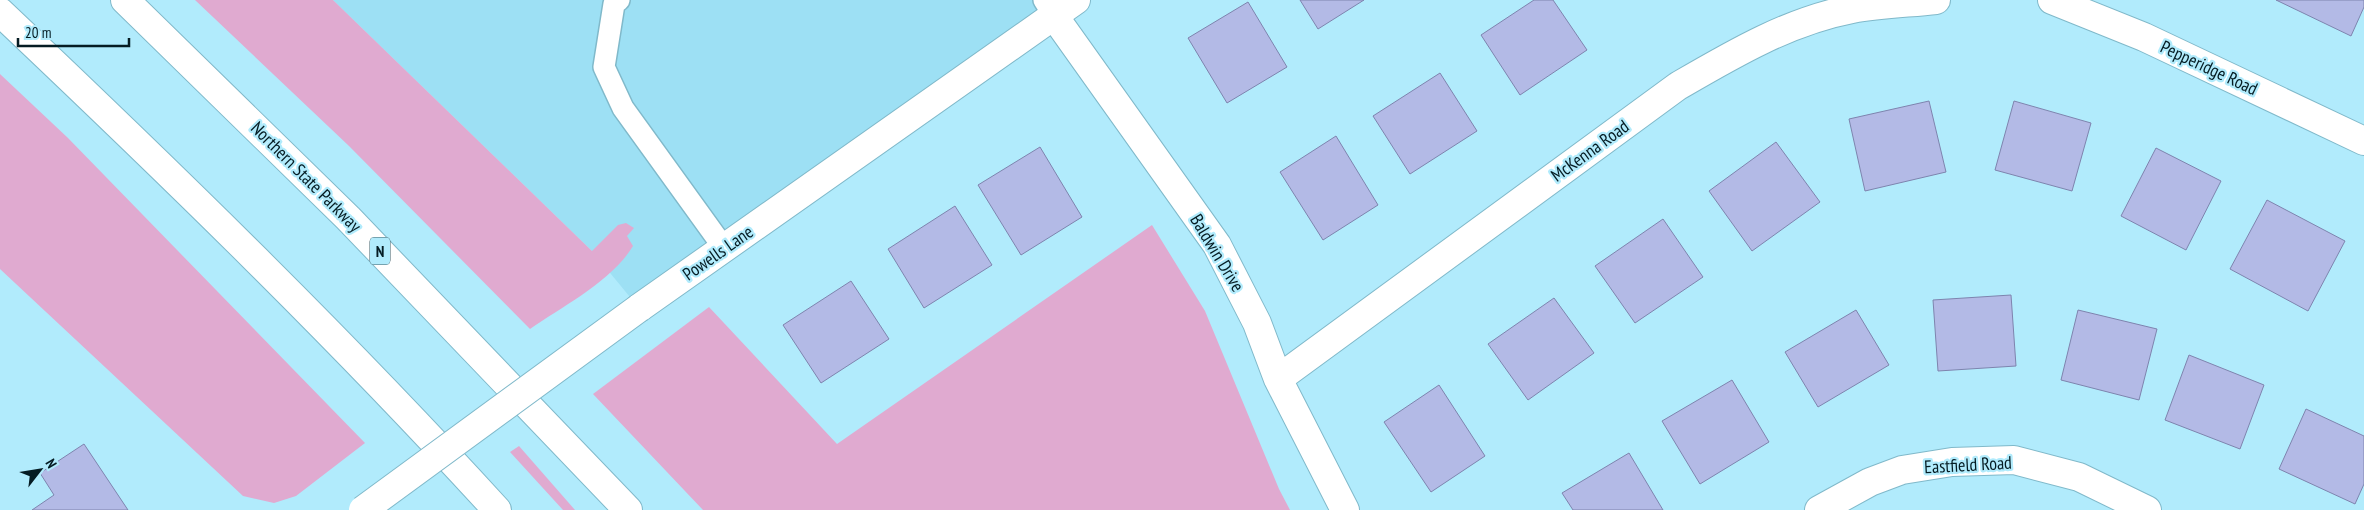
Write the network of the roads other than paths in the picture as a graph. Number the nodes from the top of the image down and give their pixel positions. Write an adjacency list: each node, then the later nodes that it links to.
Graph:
1 (125, 0): 13 (main road, Northern State Parkway / N)
2 (619, 0): 9 (lane)
3 (1076, 0): 6 (main road, Powells Lane)
4 (1936, 0): 10 (main road, McKenna Road)
5 (2052, 0): 8 (main road, Pepperidge Road)
6 (1049, 8): 9 (main road, Powells Lane); 10 (main road, Baldwin Drive)
7 (0, 12): 12 (main road)
8 (2364, 141)
9 (724, 248): 11 (main road, Powells Lane, bridge)
10 (1278, 379): 14 (main road, Baldwin Drive)
11 (363, 510)
12 (497, 510)
13 (628, 510)
14 (1345, 510)
15 (1819, 510): 16 (main road, Eastfield Road)
16 (2147, 510)

